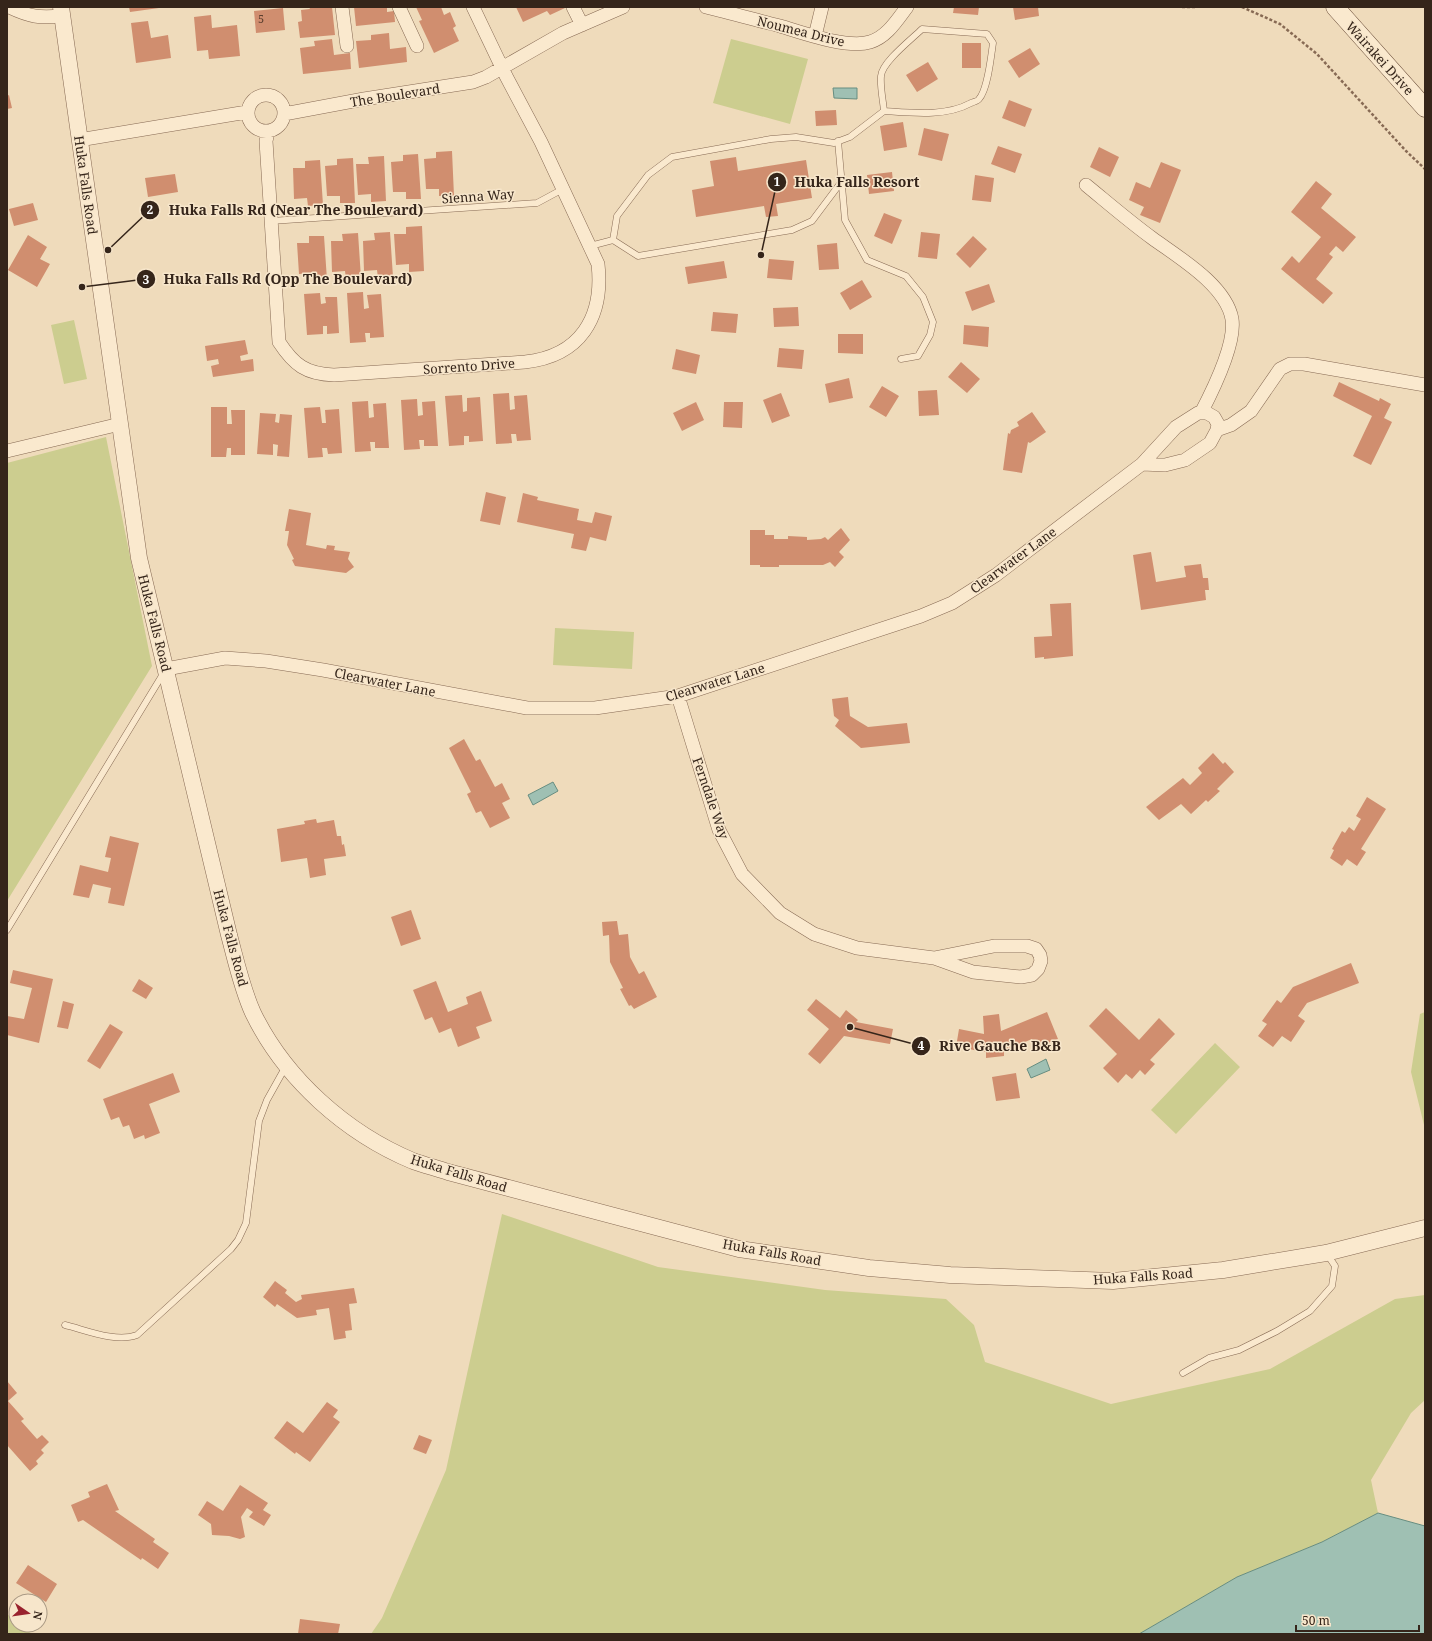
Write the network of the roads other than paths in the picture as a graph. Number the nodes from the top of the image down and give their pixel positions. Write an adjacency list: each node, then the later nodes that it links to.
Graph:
1 (9, 7): 12 (street)
2 (342, 7): 15 (street)
3 (399, 7): 16 (street)
4 (473, 7): 17 (street)
5 (573, 7): 13 (street)
6 (623, 7): 13 (street)
7 (706, 7): 11 (street, Noumea Drive)
8 (822, 7): 14 (street)
9 (907, 7): 14 (street, Noumea Drive)
10 (1335, 7): 18 (main road, Wairakei Drive)
11 (738, 11): 14 (street, Noumea Drive)
12 (61, 12): 23 (street, Huka Falls Road)
13 (582, 25): 17 (street)
14 (815, 36)
15 (347, 46)
16 (417, 46)
17 (503, 68): 21 (street, The Boulevard); 27 (street, Sorrento Drive)
18 (1425, 108)
19 (884, 111): 19 (lane); 24 (lane)
20 (247, 112): 21 (street); 22 (street); 23 (street)
21 (284, 114): 22 (street)
22 (268, 132): 28 (street, Sorrento Drive)
23 (79, 140): 34 (street, Huka Falls Road)
24 (838, 142): 25 (lane); 29 (lane)
25 (842, 182): 29 (lane); 31 (lane)
26 (1086, 186): 33 (street)
27 (563, 189): 28 (lane, Sienna Way); 30 (street, Sorrento Drive)
28 (271, 221): 30 (street, Sorrento Drive)
29 (614, 240): 30 (lane)
30 (590, 246)
31 (901, 359)
32 (1425, 384): 35 (street)
33 (1201, 413): 35 (street); 37 (street, Clearwater Lane)
34 (120, 424): 36 (street); 38 (street, Huka Falls Road)
35 (1218, 430): 37 (street)
36 (7, 451)
37 (1142, 464): 39 (street, Clearwater Lane)
38 (166, 669): 39 (street, Clearwater Lane); 40 (lane); 42 (street, Huka Falls Road)
39 (678, 696): 41 (street, Ferndale Way)
40 (7, 930)
41 (934, 958): 41 (street, Ferndale Way)
42 (286, 1066): 44 (street, Huka Falls Road); 45 (lane)
43 (1425, 1228): 44 (street, Huka Falls Road)
44 (1326, 1253): 46 (lane)
45 (65, 1325)
46 (1183, 1373)

